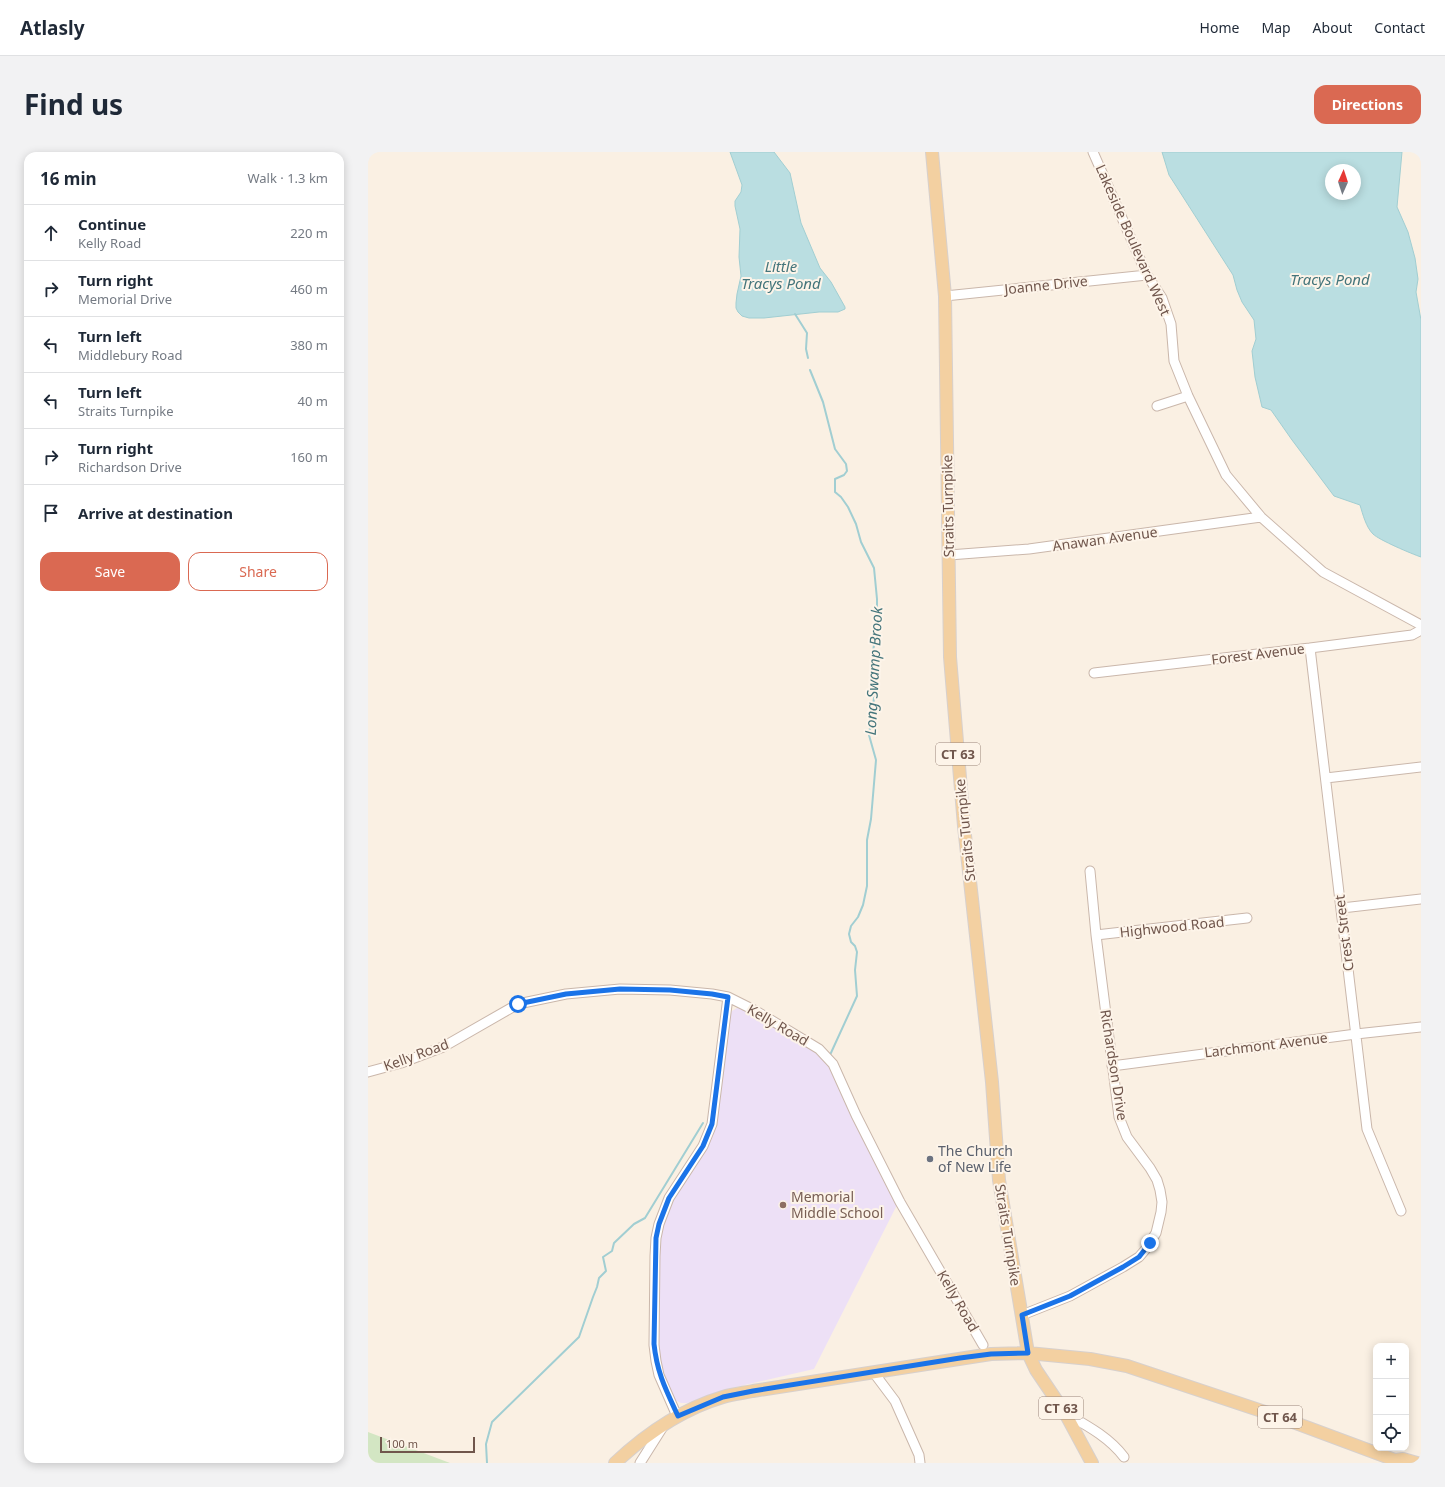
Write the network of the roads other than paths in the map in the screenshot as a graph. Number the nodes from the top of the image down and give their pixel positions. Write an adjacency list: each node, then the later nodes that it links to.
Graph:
1 (932, 152): 4 (main road, Straits Turnpike / CT 63)
2 (1093, 152): 3 (street, Lakeside Boulevard West)
3 (1147, 275): 4 (street, Joanne Drive); 5 (street, Lakeside Boulevard West)
4 (945, 296): 8 (main road, Straits Turnpike / CT 63)
5 (1188, 396): 6 (street); 7 (street, Lakeside Boulevard West)
6 (1157, 406)
7 (1260, 517): 8 (street, Anawan Avenue); 9 (street, Lakeside Boulevard West)
8 (949, 555): 26 (main road, Straits Turnpike / CT 63)
9 (1421, 625)
10 (1421, 630): 11 (street, Forest Avenue)
11 (1310, 648): 12 (street, Forest Avenue); 14 (street, Crest Street)
12 (1094, 673)
13 (1421, 767): 14 (street)
14 (1326, 778): 17 (street, Crest Street)
15 (1090, 871): 19 (street, Richardson Drive)
16 (1421, 898): 17 (street)
17 (1342, 908): 22 (street, Crest Street)
18 (1247, 918): 19 (street, Highwood Road)
19 (1096, 935): 23 (street, Richardson Drive)
20 (728, 997): 24 (street, Kelly Road); 27 (street, Kelly Road); 31 (street)
21 (1421, 1027): 22 (street, Larchmont Avenue)
22 (1356, 1034): 23 (street, Larchmont Avenue); 25 (street, Crest Street)
23 (1112, 1066): 26 (street, Richardson Drive)
24 (368, 1072)
25 (1401, 1211)
26 (1022, 1315): 28 (main road, Straits Turnpike / CT 63)
27 (983, 1345)
28 (1028, 1353): 29 (main road, CT 64); 30 (main road, Straits Turnpike / CT 63); 35 (main road, CT 64)
29 (874, 1373): 31 (main road, CT 64); 38 (street)
30 (1065, 1413): 33 (street); 34 (main road, Straits Turnpike / CT 63)
31 (678, 1416): 32 (main road, CT 64)
32 (665, 1424): 36 (main road, CT 64); 37 (street)
33 (1124, 1457)
34 (1091, 1462)
35 (1396, 1462): 39 (main road, CT 64)
36 (616, 1463)
37 (640, 1463)
38 (920, 1463)
39 (1417, 1463)

